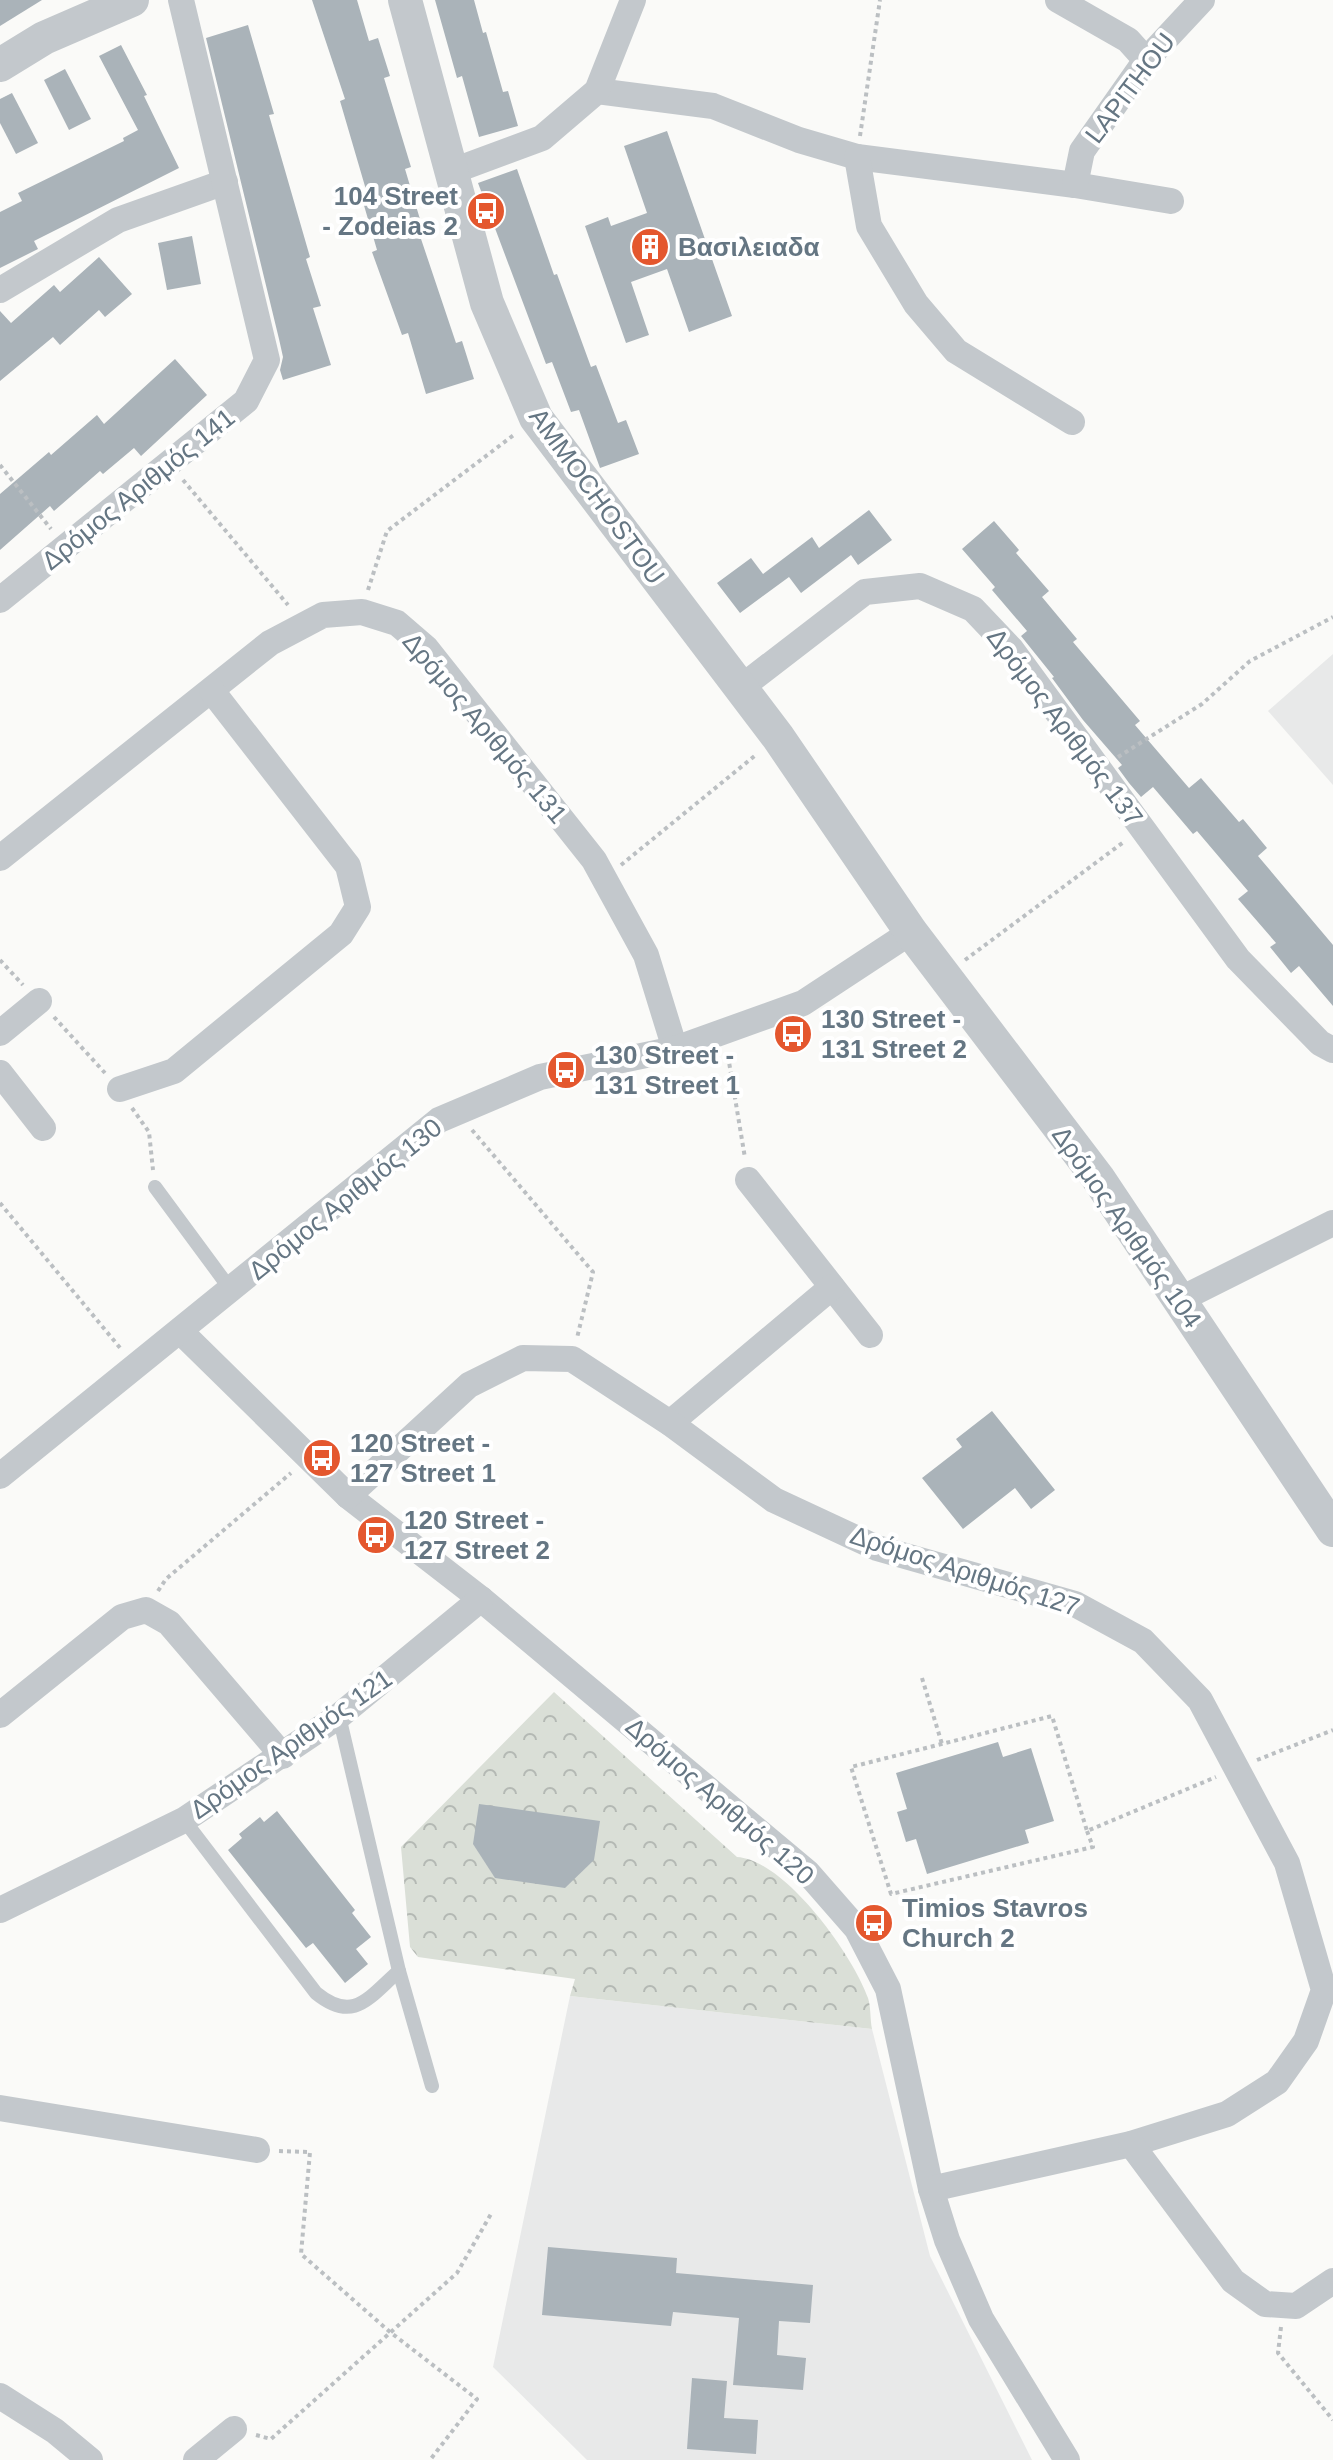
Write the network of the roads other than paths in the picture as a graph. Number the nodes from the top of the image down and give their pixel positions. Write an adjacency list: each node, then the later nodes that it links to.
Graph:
1 (132, 0): 8 (street)
2 (181, 0): 12 (street, Δρόμος Αριθμός 141)
3 (405, 0): 11 (street, AMMOCHOSTOU)
4 (633, 0): 9 (street)
5 (1058, 0): 7 (street)
6 (1202, 0): 7 (street, LAPITHOU)
7 (1146, 60): 13 (street, LAPITHOU)
8 (0, 65)
9 (597, 91): 10 (street); 11 (street)
10 (857, 157): 13 (street); 16 (street)
11 (453, 171): 18 (street, AMMOCHOSTOU)
12 (225, 182): 15 (street); 17 (street, Δρόμος Αριθμός 141)
13 (1075, 185): 14 (street)
14 (1171, 201)
15 (0, 290)
16 (1072, 422)
17 (0, 600)
18 (739, 689): 21 (street, AMMOCHOSTOU); 25 (street, Δρόμος Αριθμός 137)
19 (212, 691): 20 (street, Δρόμος Αριθμός 131); 24 (street, Δρόμος Αριθμός 131); 27 (street)
20 (0, 858)
21 (911, 932): 24 (street, Δρόμος Αριθμός 130); 34 (street, Δρόμος Αριθμός 104)
22 (39, 1001): 23 (street)
23 (0, 1033)
24 (675, 1049): 33 (street, Δρόμος Αριθμός 130)
25 (1333, 1050)
26 (0, 1073): 28 (street)
27 (120, 1089)
28 (43, 1128)
29 (748, 1180): 32 (street)
30 (155, 1187): 33 (lane)
31 (1333, 1223): 34 (street)
32 (832, 1287): 36 (street); 37 (street)
33 (231, 1290): 35 (street, Δρόμος Αριθμός 130)
34 (1179, 1300): 40 (street, Δρόμος Αριθμός 104)
35 (180, 1331): 38 (street, Δρόμος Αριθμός 130); 39 (street, Δρόμος Αριθμός 120)
36 (870, 1335)
37 (670, 1423): 39 (street, Δρόμος Αριθμός 127); 50 (street, Δρόμος Αριθμός 127)
38 (0, 1476)
39 (348, 1496): 41 (street, Δρόμος Αριθμός 120)
40 (1333, 1530)
41 (481, 1599): 43 (street, Δρόμος Αριθμός 121); 52 (street, Δρόμος Αριθμός 120)
42 (0, 1715): 44 (street)
43 (339, 1716): 44 (street, Δρόμος Αριθμός 121); 47 (lane)
44 (283, 1756): 45 (street, Δρόμος Αριθμός 121)
45 (184, 1820): 46 (street, Δρόμος Αριθμός 121); 47 (lane)
46 (0, 1910)
47 (399, 1971): 48 (lane)
48 (432, 2086)
49 (0, 2108): 51 (street)
50 (1131, 2144): 52 (street, Δρόμος Αριθμός 127); 53 (street)
51 (257, 2150)
52 (931, 2189): 58 (street, Δρόμος Αριθμός 120)
53 (1333, 2281)
54 (0, 2396): 56 (street)
55 (234, 2429): 57 (street)
56 (90, 2460)
57 (196, 2460)
58 (1067, 2460)

